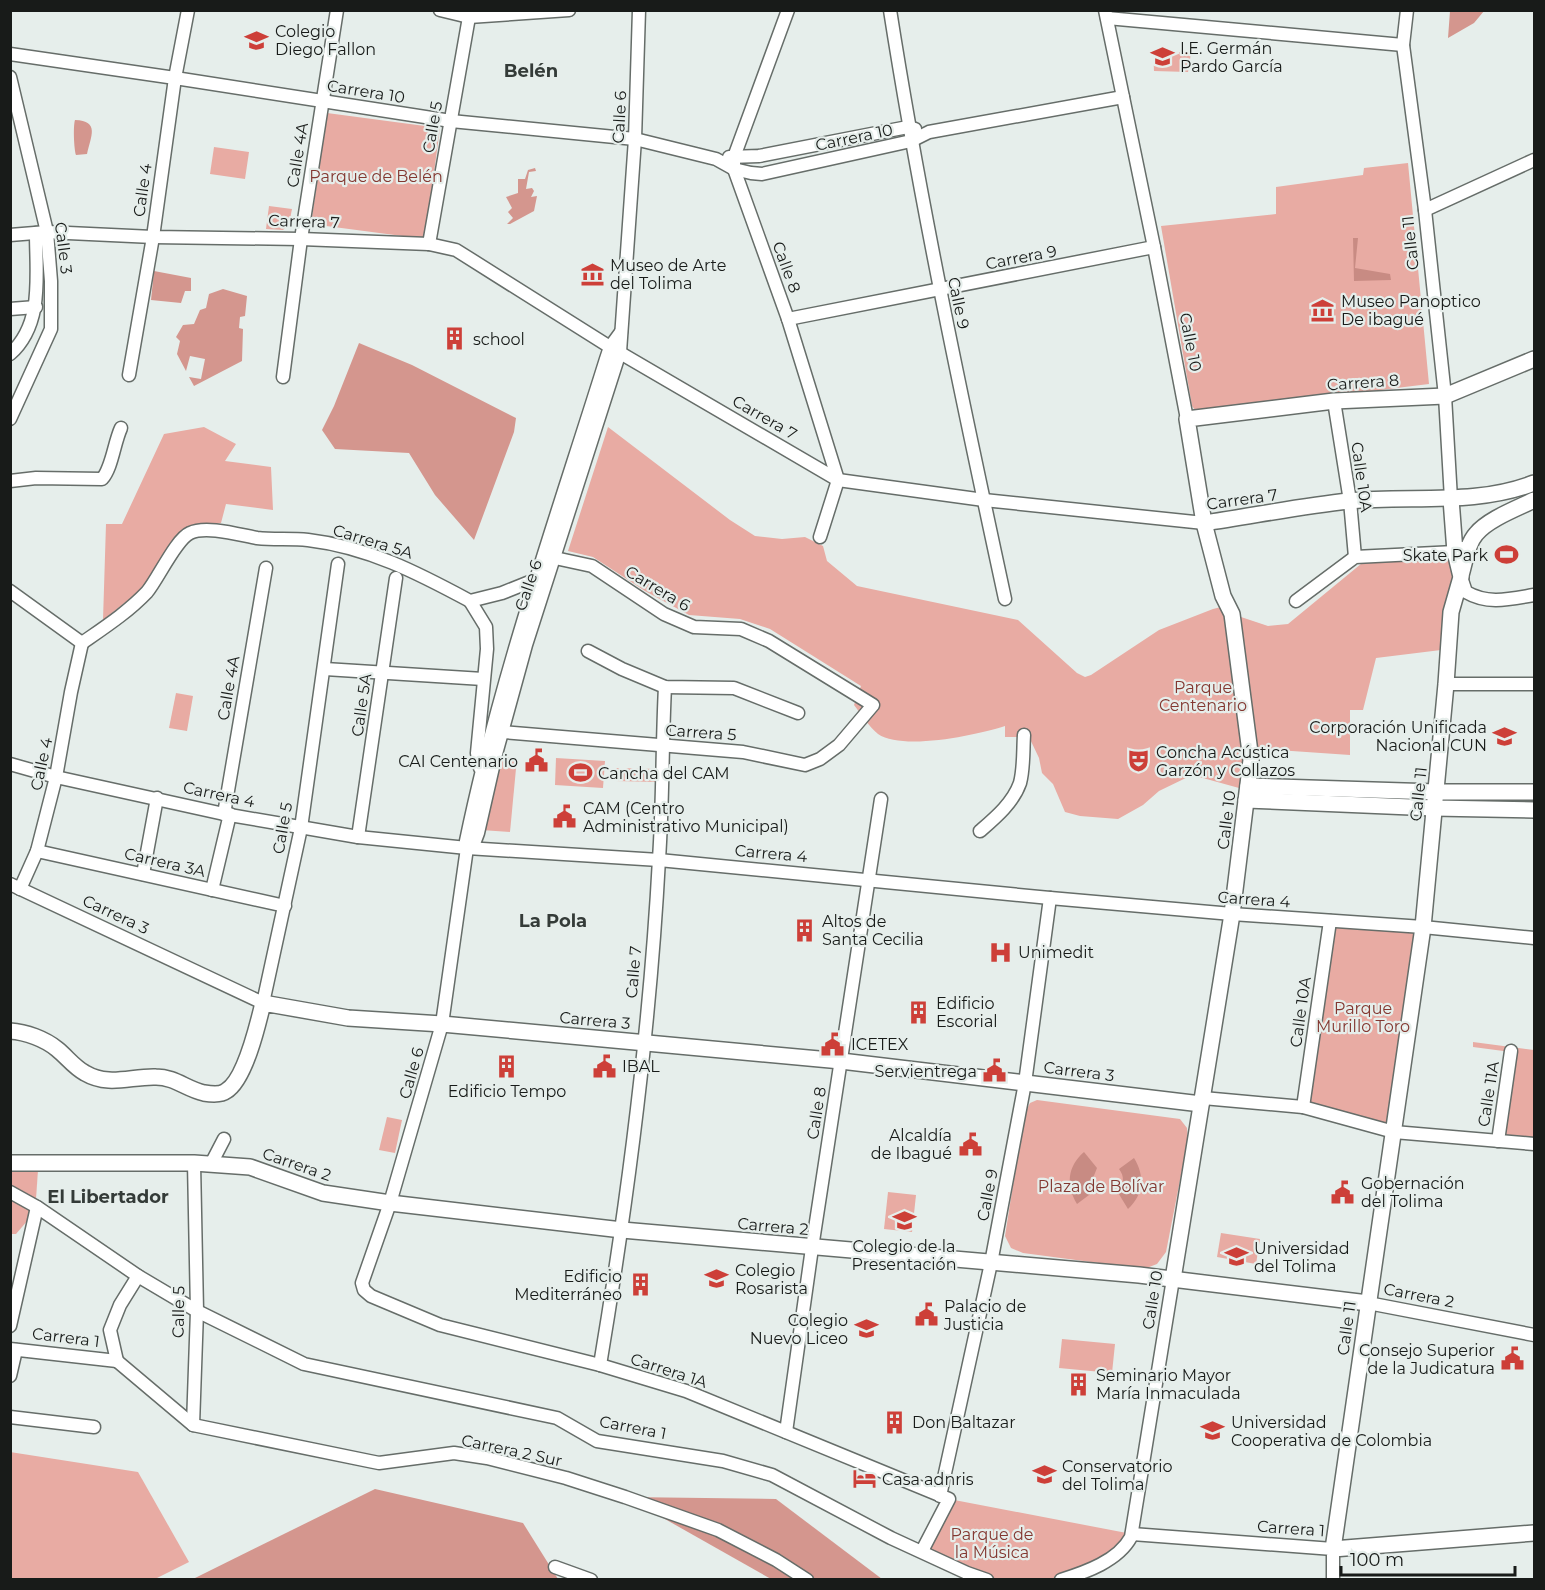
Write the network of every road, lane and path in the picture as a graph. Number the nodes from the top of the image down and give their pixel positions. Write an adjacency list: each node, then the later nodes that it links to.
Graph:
1 (188, 10): 14 (street, Calle 4)
2 (337, 10): 16 (street, Calle 4A)
3 (440, 10): 10 (street)
4 (569, 10): 10 (street)
5 (639, 10): 20 (street, Calle 6)
6 (788, 10): 23 (street)
7 (890, 10): 18 (street, Calle 9)
8 (1407, 10): 11 (street, Calle 11)
9 (1106, 14): 11 (street); 15 (street, Calle 10)
10 (469, 17): 17 (street, Calle 5)
11 (1404, 45): 24 (street, Calle 11)
12 (10, 54): 14 (street, Carrera 10)
13 (10, 77): 25 (street, Calle 3)
14 (175, 78): 16 (street, Carrera 10); 27 (street, Calle 4)
15 (1123, 97): 19 (street, Carrera 10); 30 (street, Calle 10)
16 (322, 100): 17 (street, Carrera 10); 28 (street, Calle 4A)
17 (451, 121): 20 (street, Carrera 10); 29 (street, Calle 5)
18 (908, 127): 19 (street, Carrera 10); 21 (street, Calle 9); 23 (street, Carrera 10)
19 (929, 132): 21 (street, Carrera 10)
20 (634, 139): 23 (street, Carrera 10); 35 (street, Calle 6)
21 (911, 141): 23 (street, Carrera 10); 31 (street, Calle 9)
22 (1534, 160): 24 (street)
23 (734, 163): 34 (street, Calle 8)
24 (1425, 210): 40 (street, Calle 11)
25 (41, 233): 26 (street, Carrera 7); 27 (street, Carrera 7); 32 (street, Calle 3); 43 (street, Calle 3)
26 (10, 235)
27 (153, 237): 28 (street, Carrera 7); 38 (street, Calle 4)
28 (301, 238): 29 (street, Carrera 7); 39 (street, Calle 4A)
29 (429, 244): 35 (street, Carrera 7)
30 (1154, 247): 31 (street, Carrera 9); 42 (street, Calle 10)
31 (940, 290): 34 (street, Carrera 9); 49 (street, Calle 9)
32 (36, 307): 33 (street); 36 (street, Calle 3)
33 (10, 309)
34 (788, 319): 45 (street, Calle 8)
35 (615, 350): 45 (street, Carrera 7); 57 (street, Calle 6); 62 (street, Calle 6)
36 (10, 354)
37 (1534, 358): 40 (main road, Carrera 8)
38 (129, 375)
39 (283, 377)
40 (1445, 396): 41 (main road, Carrera 8); 48 (street, Calle 11)
41 (1334, 401): 42 (main road, Carrera 8); 51 (street, Calle 10A)
42 (1187, 418): 52 (main road, Calle 10)
43 (10, 419)
44 (121, 428): 46 (street)
45 (838, 480): 49 (street, Carrera 7); 53 (street)
46 (10, 481)
47 (1534, 483): 48 (main road, Carrera 7)
48 (1451, 499): 51 (main road, Carrera 7); 55 (main road, Calle 11)
49 (984, 500): 52 (street, Carrera 7); 65 (street, Calle 9)
50 (1534, 500): 54 (main road)
51 (1350, 501): 52 (main road, Carrera 7); 56 (street, Calle 10A)
52 (1204, 523): 86 (main road, Calle 10)
53 (820, 537)
54 (1470, 544): 55 (street); 60 (main road)
55 (1455, 552): 56 (street); 60 (main road, Calle 11)
56 (1355, 557): 67 (street)
57 (555, 558): 62 (street); 76 (street, Carrera 6); 78 (street, Calle 6)
58 (338, 564): 70 (street, Calle 5)
59 (266, 568): 91 (street, Calle 4A)
60 (1461, 577): 64 (street); 73 (main road, Calle 11)
61 (396, 578): 71 (street, Calle 5A)
62 (537, 579): 66 (street); 82 (street, Calle 6)
63 (10, 591): 68 (street)
64 (1534, 594)
65 (1005, 599)
66 (470, 601): 68 (street, Carrera 5A); 72 (street, Calle 6)
67 (1296, 601)
68 (82, 643): 83 (street, Calle 4)
69 (588, 651): 75 (street)
70 (325, 669): 71 (street); 92 (street, Calle 5)
71 (382, 673): 72 (street); 94 (street, Calle 5A)
72 (483, 679): 82 (street, Calle 6)
73 (1446, 684): 74 (street); 84 (main road, Calle 11)
74 (1534, 684)
75 (665, 687): 77 (street); 80 (street, Calle 7)
76 (873, 705): 80 (street, Carrera 5)
77 (798, 713)
78 (503, 732): 80 (street, Carrera 5); 95 (street, Calle 6)
79 (1024, 735): 93 (street)
80 (664, 747): 97 (street, Calle 7)
81 (10, 764): 83 (street, Carrera 4)
82 (481, 770): 95 (street, Calle 6)
83 (56, 777): 87 (street, Carrera 4); 96 (street, Calle 4)
84 (1436, 792): 85 (main road); 86 (main road); 89 (main road, Calle 11)
85 (1534, 792)
86 (1247, 793): 89 (main road); 104 (main road, Calle 10)
87 (157, 798): 91 (street, Carrera 4); 98 (street)
88 (881, 799): 99 (street, Calle 8)
89 (1434, 808): 90 (main road); 106 (main road, Calle 11)
90 (1534, 810)
91 (227, 814): 92 (street, Carrera 4); 101 (street, Calle 4A)
92 (301, 828): 94 (street, Carrera 4); 103 (street, Calle 5)
93 (980, 831)
94 (358, 837): 95 (street, Carrera 4)
95 (467, 848): 97 (street, Carrera 4); 109 (street, Calle 6)
96 (37, 851): 98 (street, Carrera 3A); 100 (street, Calle 4)
97 (659, 860): 99 (street, Carrera 4); 111 (street, Calle 7)
98 (142, 874): 101 (street, Carrera 3A)
99 (867, 879): 102 (street, Carrera 4); 113 (street, Calle 8)
100 (15, 887): 108 (street, Carrera 3)
101 (212, 890): 103 (street, Carrera 3A)
102 (1050, 898): 104 (street, Carrera 4); 114 (street, Calle 9)
103 (285, 906): 108 (street, Calle 5)
104 (1232, 914): 105 (street, Carrera 4); 115 (main road, Calle 10)
105 (1330, 921): 106 (street, Carrera 4); 116 (street, Calle 10A)
106 (1423, 927): 107 (street, Carrera 4); 117 (main road, Calle 11)
107 (1534, 938)
108 (263, 1003): 109 (main road, Carrera 3); 110 (main road, Calle 5)
109 (442, 1024): 111 (main road, Carrera 3); 125 (street, Calle 6)
110 (10, 1031)
111 (644, 1042): 113 (main road, Carrera 3); 127 (street, Calle 7)
112 (1511, 1051): 119 (street, Calle 11A)
113 (841, 1061): 114 (main road, Carrera 3); 128 (street, Calle 8)
114 (1026, 1083): 115 (main road, Carrera 3); 129 (street, Calle 9)
115 (1202, 1101): 116 (street, Carrera 3); 131 (main road, Calle 10)
116 (1304, 1107): 117 (street, Carrera 3)
117 (1394, 1132): 119 (street, Carrera 3); 133 (main road, Calle 11)
118 (224, 1139): 123 (street)
119 (1498, 1141): 120 (street, Carrera 3)
120 (1534, 1144)
121 (10, 1163): 122 (main road, Carrera 2)
122 (194, 1163): 123 (main road, Carrera 2); 134 (street, Calle 5)
123 (211, 1164): 125 (main road, Carrera 2)
124 (10, 1192): 126 (street, Carrera 1)
125 (390, 1203): 127 (main road, Carrera 2); 132 (street, Calle 6)
126 (37, 1207): 130 (street, Carrera 1); 135 (street)
127 (622, 1230): 128 (main road, Carrera 2); 139 (street, Calle 7)
128 (812, 1248): 129 (main road, Carrera 2); 144 (street, Calle 8)
129 (991, 1263): 131 (main road, Carrera 2); 145 (street, Calle 9)
130 (138, 1276): 134 (street, Carrera 1); 138 (street)
131 (1173, 1279): 133 (main road, Carrera 2); 147 (street, Calle 10)
132 (371, 1296): 139 (street, Carrera 1A)
133 (1368, 1303): 136 (street, Carrera 2); 148 (main road, Calle 11)
134 (197, 1311): 142 (street, Calle 5); 149 (street, Carrera 1)
135 (10, 1326)
136 (1534, 1335)
137 (13, 1349): 138 (street, Carrera 1); 140 (street)
138 (117, 1361): 142 (street)
139 (600, 1365): 144 (street, Carrera 1A)
140 (10, 1376)
141 (10, 1417): 143 (street)
142 (193, 1425): 152 (street, Carrera 2 Sur)
143 (94, 1427)
144 (786, 1432): 145 (street, Carrera 1A)
145 (945, 1497): 149 (street, Calle 9)
146 (1534, 1533): 148 (main road, Carrera 1)
147 (1132, 1534): 148 (street, Carrera 1); 154 (street)
148 (1334, 1549): 155 (street, Calle 11)
149 (922, 1551): 153 (street, Carrera 1)
150 (555, 1567): 151 (street)
151 (591, 1580)
152 (807, 1580)
153 (987, 1580)
154 (1061, 1580)
155 (1333, 1580)

